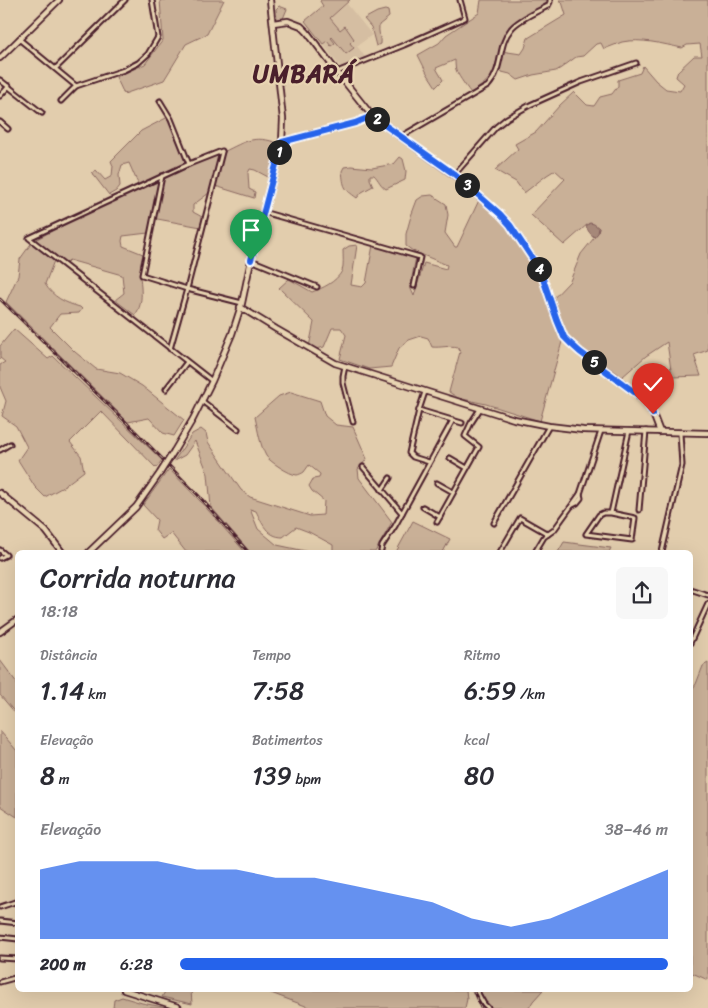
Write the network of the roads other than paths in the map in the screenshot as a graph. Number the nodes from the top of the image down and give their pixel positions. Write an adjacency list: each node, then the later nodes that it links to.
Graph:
1 (49, 0): 7 (street)
2 (125, 0): 12 (street)
3 (152, 0): 16 (street)
4 (270, 0): 8 (main road)
5 (460, 0): 13 (street)
6 (550, 0): 24 (street)
7 (57, 2): 9 (main road)
8 (272, 23): 13 (main road); 25 (main road)
9 (19, 39): 10 (main road); 12 (street)
10 (0, 58)
11 (636, 63): 27 (street)
12 (56, 68): 16 (street)
13 (337, 72): 21 (main road)
14 (0, 80): 15 (street)
15 (9, 86): 17 (street); 20 (street)
16 (76, 86): 18 (street)
17 (0, 96)
18 (60, 101)
19 (160, 101): 26 (street)
20 (42, 113)
21 (372, 116): 24 (main road); 25 (street)
22 (0, 122): 23 (street)
23 (8, 129)
24 (402, 136): 27 (main road)
25 (282, 142): 29 (main road)
26 (189, 164): 28 (street); 33 (street)
27 (454, 174): 52 (main road)
28 (162, 176): 33 (street); 35 (street)
29 (263, 212): 30 (main road); 31 (street)
30 (251, 260): 32 (street); 34 (main road)
31 (414, 286)
32 (317, 287)
33 (187, 289): 34 (street); 35 (street)
34 (241, 305): 37 (main road); 38 (main road)
35 (170, 349): 36 (street)
36 (187, 362): 38 (street); 39 (street)
37 (345, 366): 40 (main road); 45 (street)
38 (212, 382): 41 (main road)
39 (166, 388)
40 (425, 392): 42 (main road); 43 (street)
41 (202, 401): 48 (street); 76 (main road, bridge)
42 (480, 409): 47 (main road); 60 (street)
43 (419, 410): 44 (street); 58 (street)
44 (453, 420): 46 (street); 58 (street)
45 (353, 422)
46 (462, 423)
47 (549, 426): 49 (main road); 72 (street)
48 (238, 429)
49 (601, 431): 50 (main road); 73 (street)
50 (629, 431): 51 (main road); 69 (street)
51 (646, 432): 52 (main road); 67 (street)
52 (660, 432): 53 (main road)
53 (680, 433): 54 (main road); 80 (street)
54 (708, 433)
55 (10, 444): 56 (street)
56 (0, 450)
57 (450, 458): 60 (street)
58 (429, 462): 68 (street)
59 (362, 467): 63 (street)
60 (467, 468): 64 (street)
61 (390, 478): 63 (street)
62 (437, 483): 64 (street)
63 (382, 490): 68 (street)
64 (453, 492): 70 (street)
65 (0, 493): 75 (main road)
66 (423, 507): 70 (street)
67 (639, 510)
68 (402, 513): 77 (street)
69 (611, 513): 69 (street)
70 (440, 517): 71 (street)
71 (437, 522)
72 (494, 522)
73 (549, 534): 78 (street); 79 (street)
74 (0, 550): 81 (street)
75 (60, 550)
76 (91, 550)
77 (381, 550)
78 (501, 550)
79 (536, 550)
80 (662, 550)
81 (0, 558)
82 (693, 590): 83 (street)
83 (708, 595)
84 (708, 604): 87 (street)
85 (15, 621): 86 (main road)
86 (0, 632)
87 (693, 636)
88 (15, 902): 89 (street)
89 (0, 907)
90 (0, 921): 91 (street)
91 (15, 923)
92 (0, 937): 93 (street)
93 (15, 939)
94 (0, 958): 95 (street)
95 (15, 959)
96 (15, 978): 97 (street)
97 (0, 982)
98 (130, 992): 100 (main road)
99 (477, 992): 101 (street)
100 (180, 1008)
101 (488, 1008)

